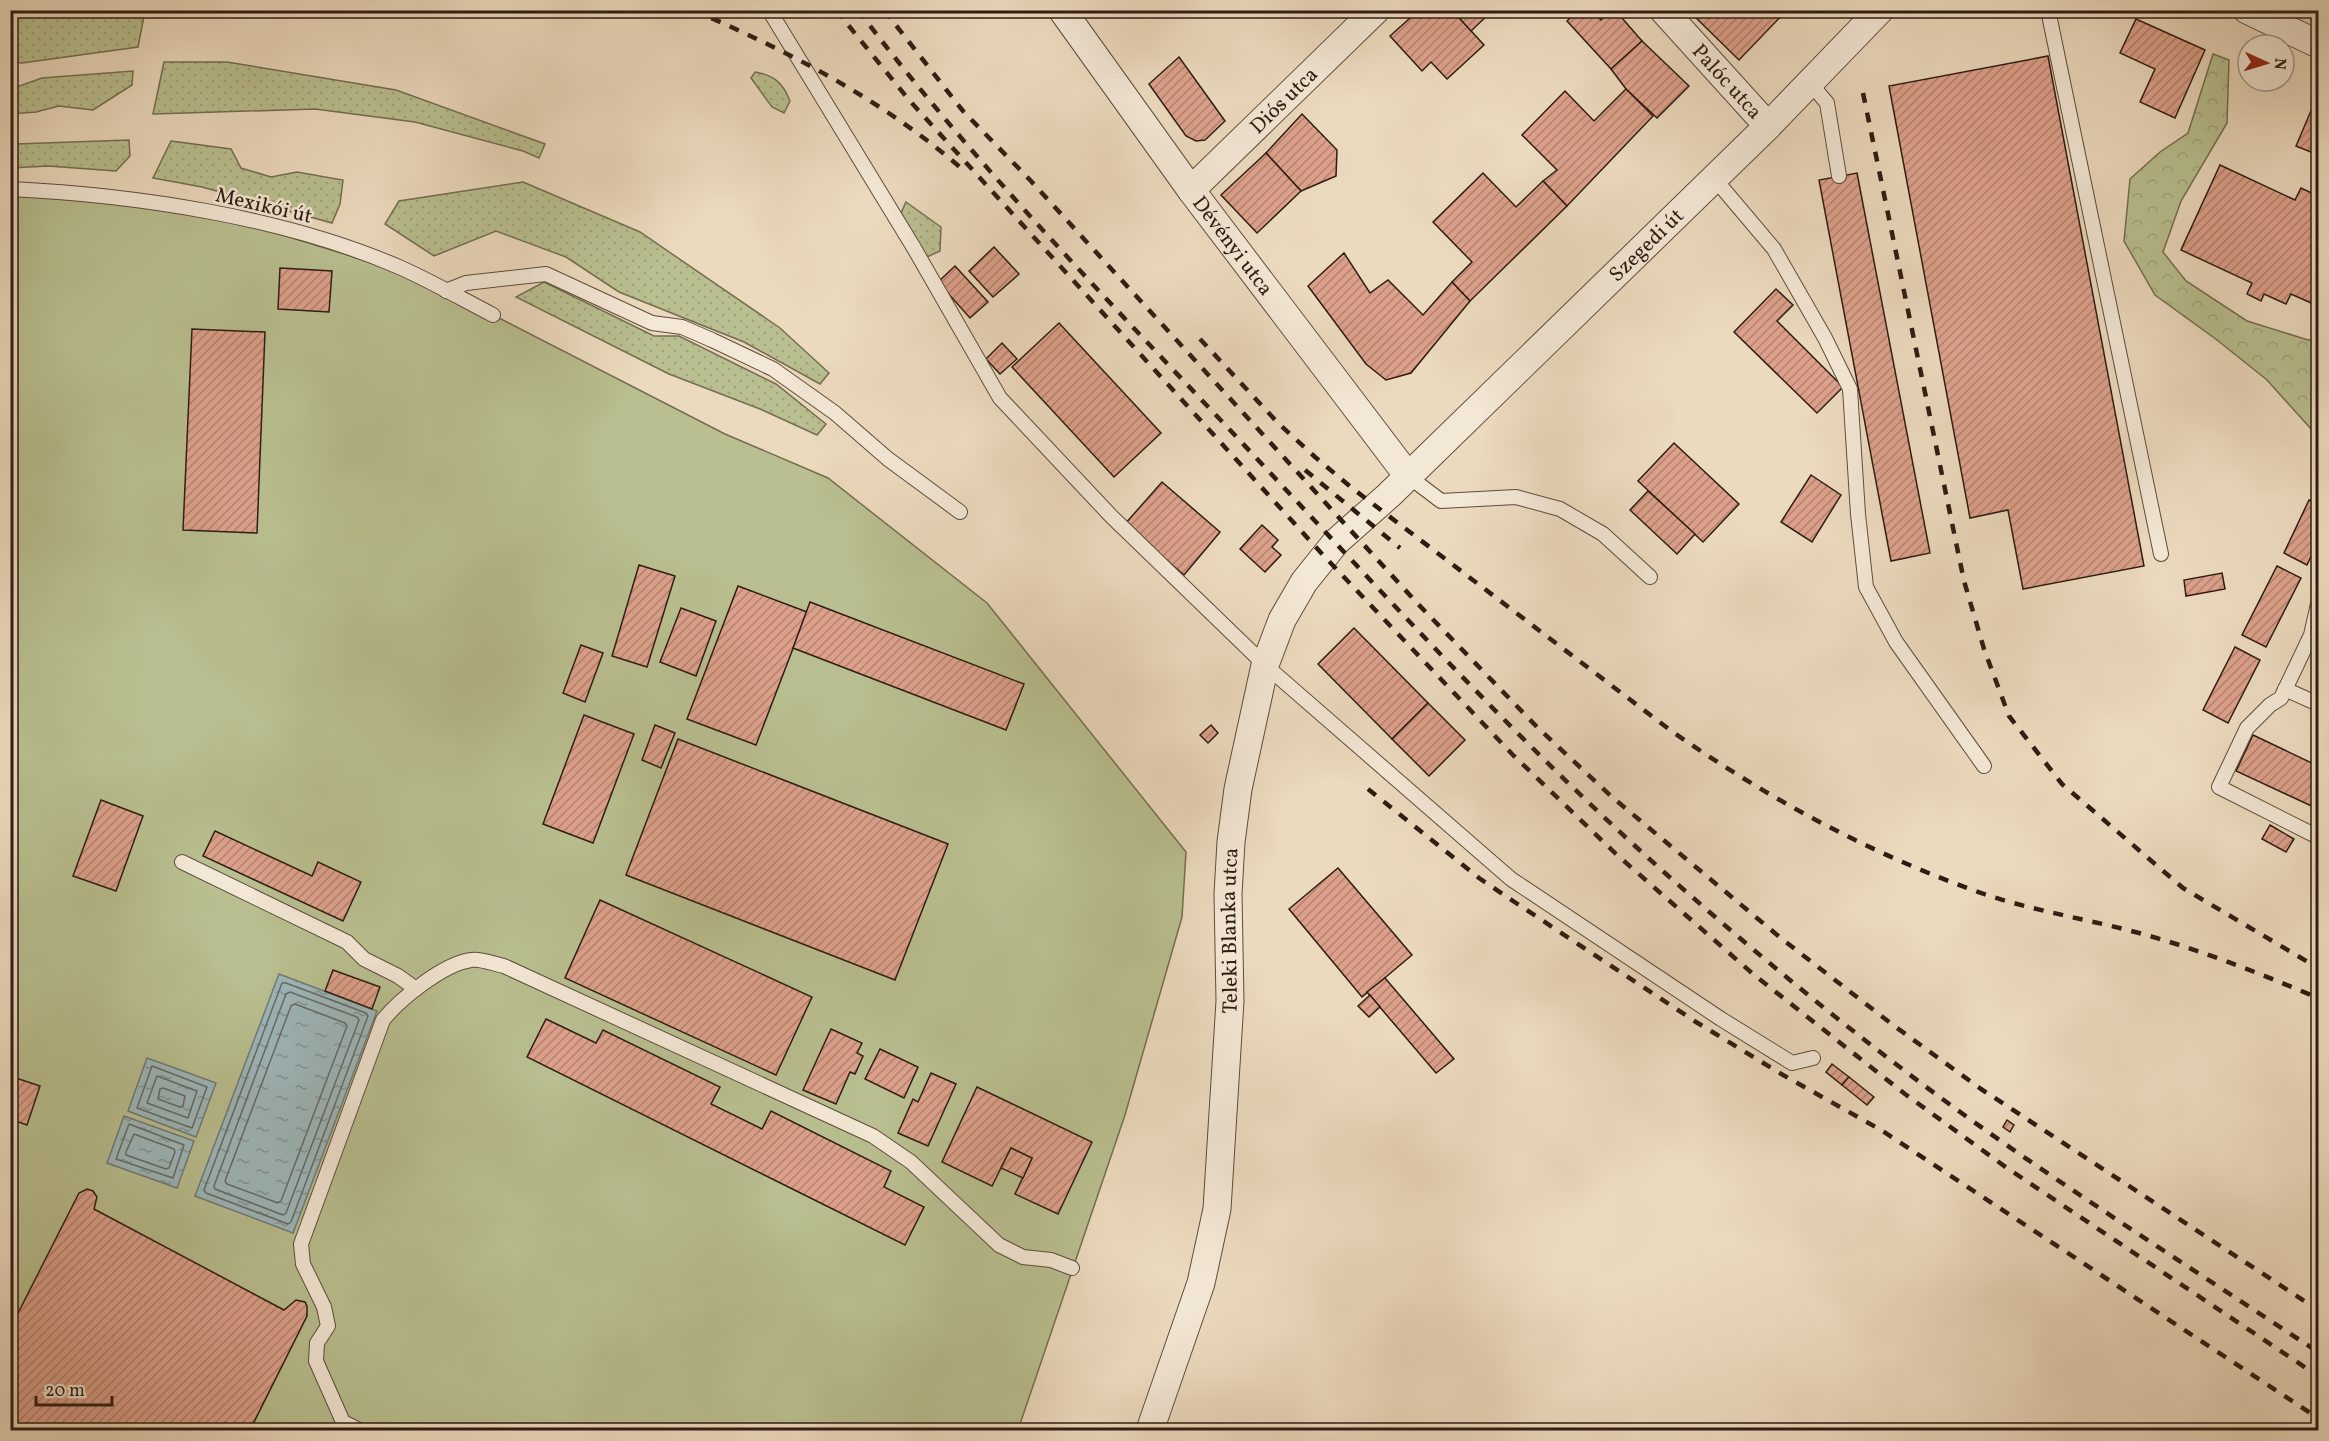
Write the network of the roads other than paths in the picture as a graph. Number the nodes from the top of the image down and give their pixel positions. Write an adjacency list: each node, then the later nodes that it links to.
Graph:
1 (768, 10): 22 (lane)
2 (1062, 10): 14 (street, Dévényi utca)
3 (1376, 10): 14 (street, Diós utca)
4 (1663, 10): 10 (street, Palóc utca)
5 (1880, 10): 9 (street, Szegedi út)
6 (2048, 10): 19 (lane)
7 (2247, 10): 8 (street)
8 (2319, 44)
9 (1810, 83): 10 (street, Szegedi út); 11 (lane)
10 (1768, 126): 12 (street, Szegedi út)
11 (1839, 176)
12 (1714, 178): 17 (street, Szegedi út); 25 (lane)
13 (10, 189): 15 (lane, Mexikói út)
14 (1191, 190): 17 (street, Dévényi utca)
15 (446, 291): 16 (lane, Mexikói út); 18 (lane)
16 (493, 315)
17 (1408, 476): 20 (lane); 22 (street, Teleki Blanka utca)
18 (960, 512)
19 (2161, 554)
20 (1650, 577)
21 (2319, 604): 23 (lane)
22 (1265, 664): 29 (lane); 32 (street, Teleki Blanka utca)
23 (2286, 689): 24 (lane); 26 (lane)
24 (2319, 704)
25 (1984, 766)
26 (2319, 837)
27 (182, 862): 28 (lane)
28 (416, 989): 30 (lane); 31 (lane)
29 (1813, 1058)
30 (1072, 1268)
31 (358, 1431)
32 (1150, 1431)

